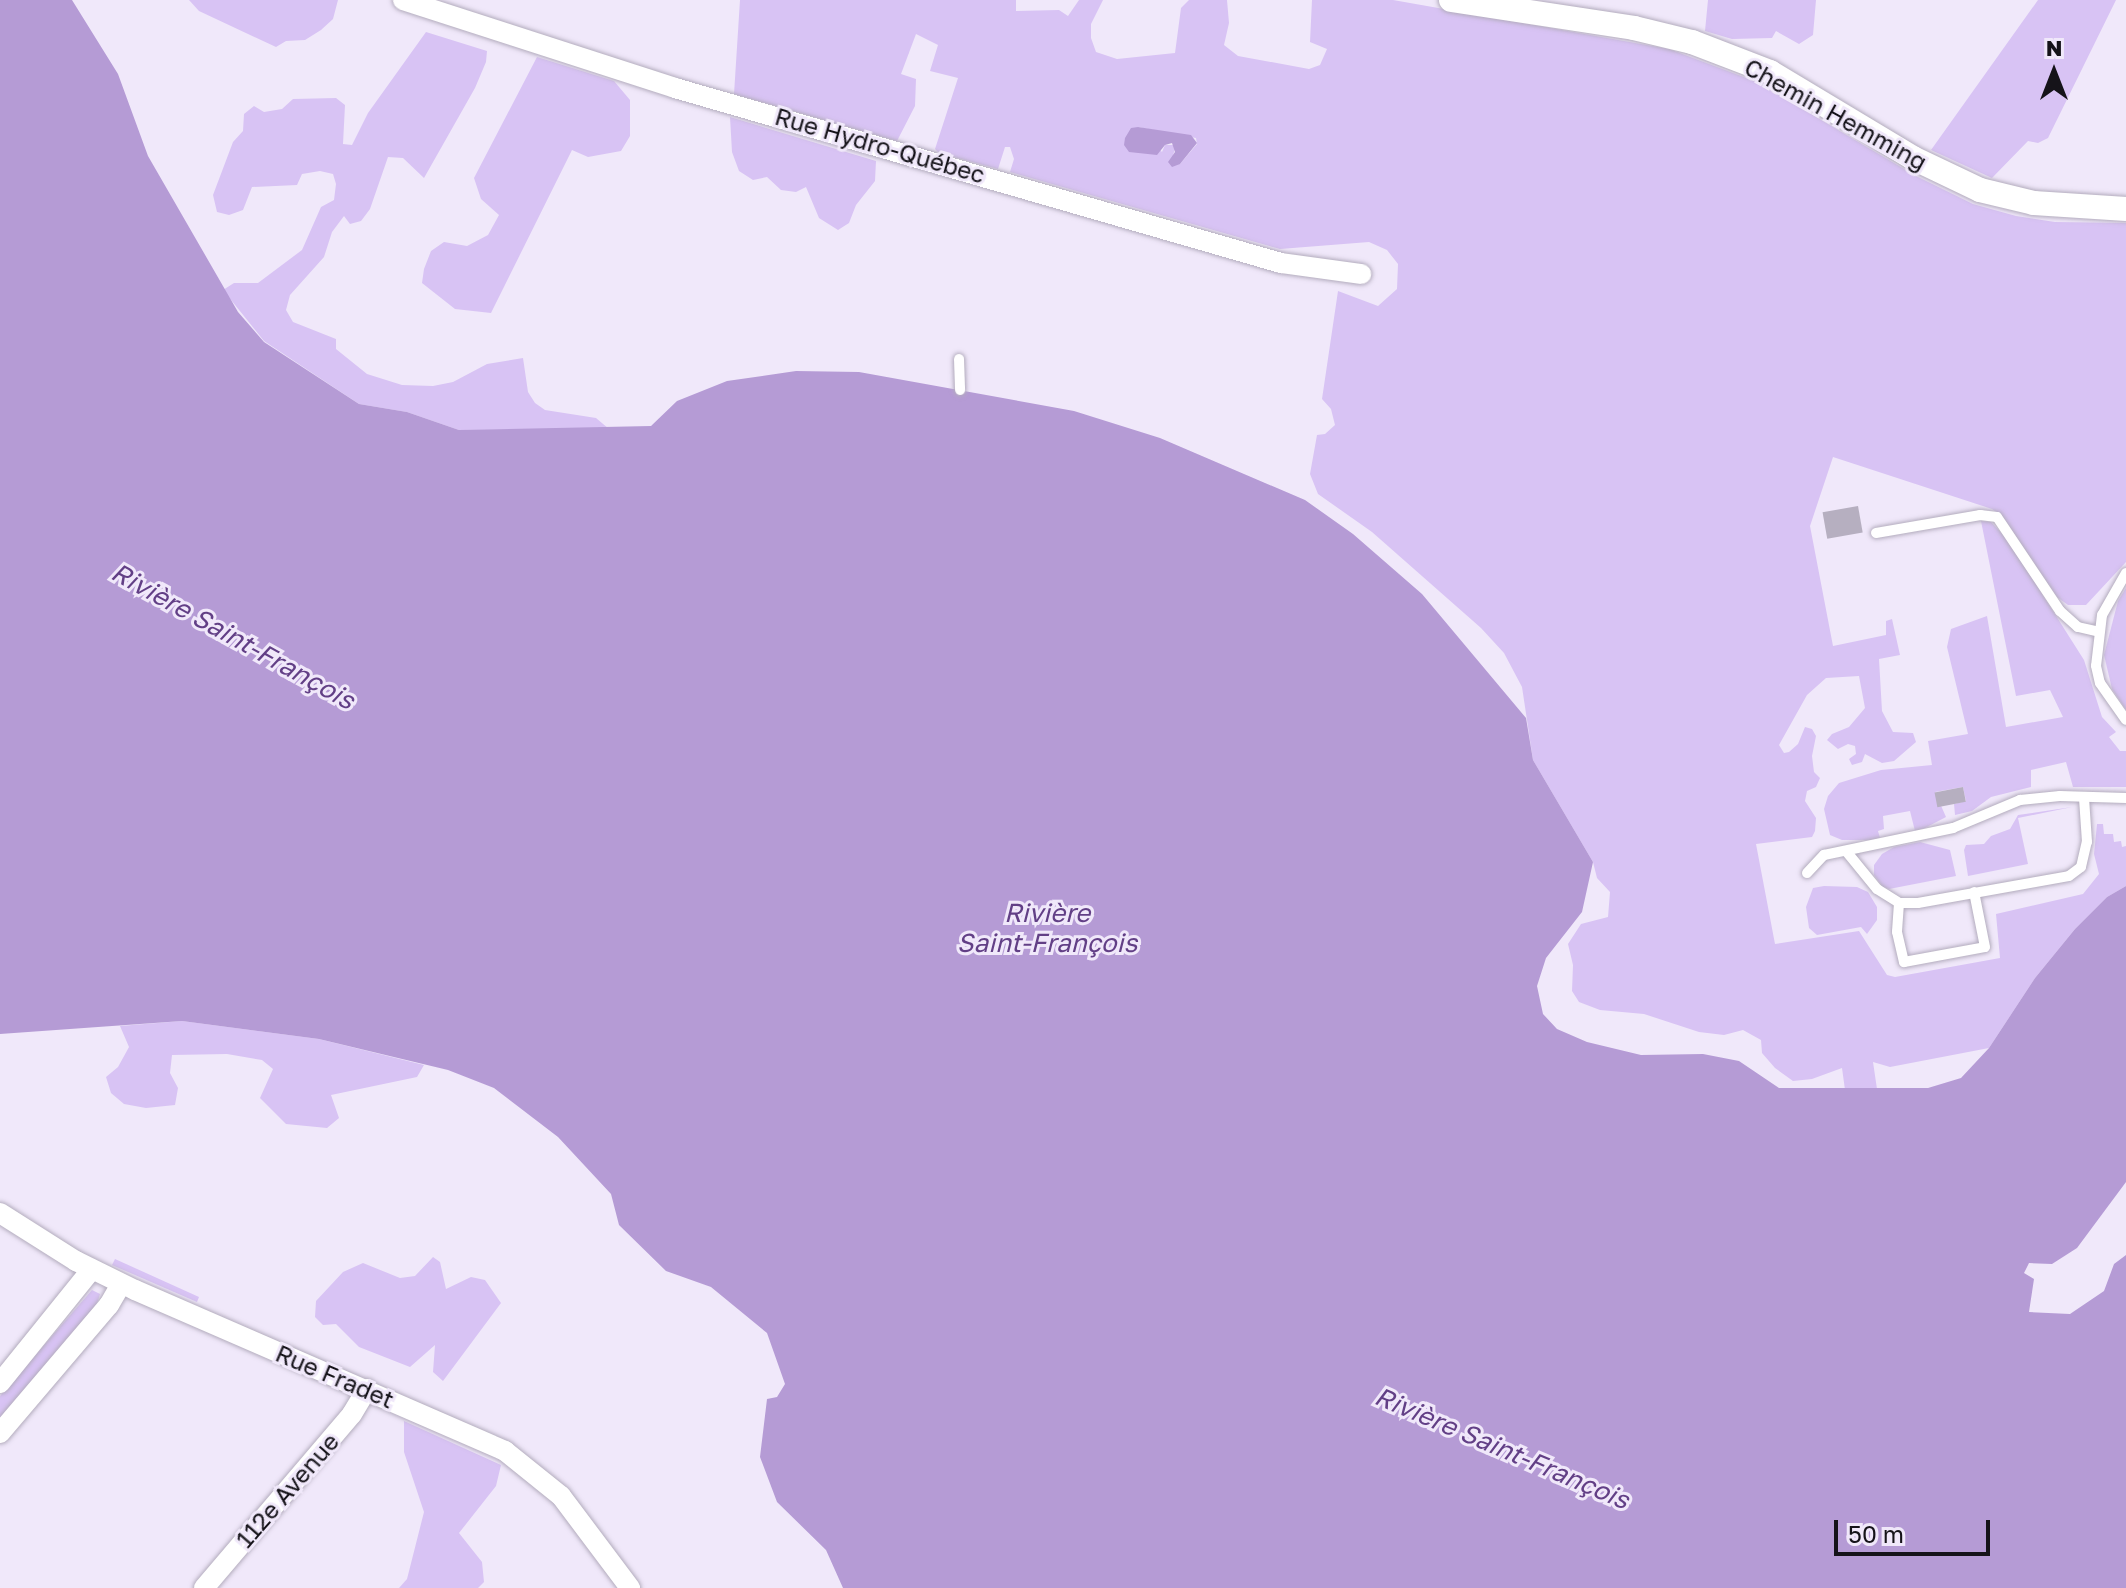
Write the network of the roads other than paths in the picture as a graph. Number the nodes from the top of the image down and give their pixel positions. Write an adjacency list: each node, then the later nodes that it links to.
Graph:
1 (403, 0): 4 (street, Rue Hydro-Québec)
2 (1451, 0): 3 (street, Chemin Hemming)
3 (2126, 209)
4 (1361, 274)
5 (959, 359): 6 (lane)
6 (960, 390)
7 (1876, 533): 9 (lane)
8 (2126, 573): 9 (lane)
9 (2099, 632): 10 (lane)
10 (2126, 720)
11 (2084, 798): 12 (lane); 13 (lane); 15 (lane)
12 (2126, 798)
13 (1846, 851): 14 (lane); 16 (lane)
14 (1807, 873)
15 (1974, 892): 16 (lane); 16 (lane)
16 (1899, 903)
17 (0, 1213): 18 (street, Rue Fradet)
18 (92, 1269): 19 (street, Rue Fradet); 20 (street)
19 (121, 1284): 21 (street, Rue Fradet); 22 (street)
20 (0, 1383)
21 (367, 1389): 23 (street, 112e Avenue); 24 (street, Rue Fradet)
22 (0, 1433)
23 (204, 1588)
24 (630, 1588)

